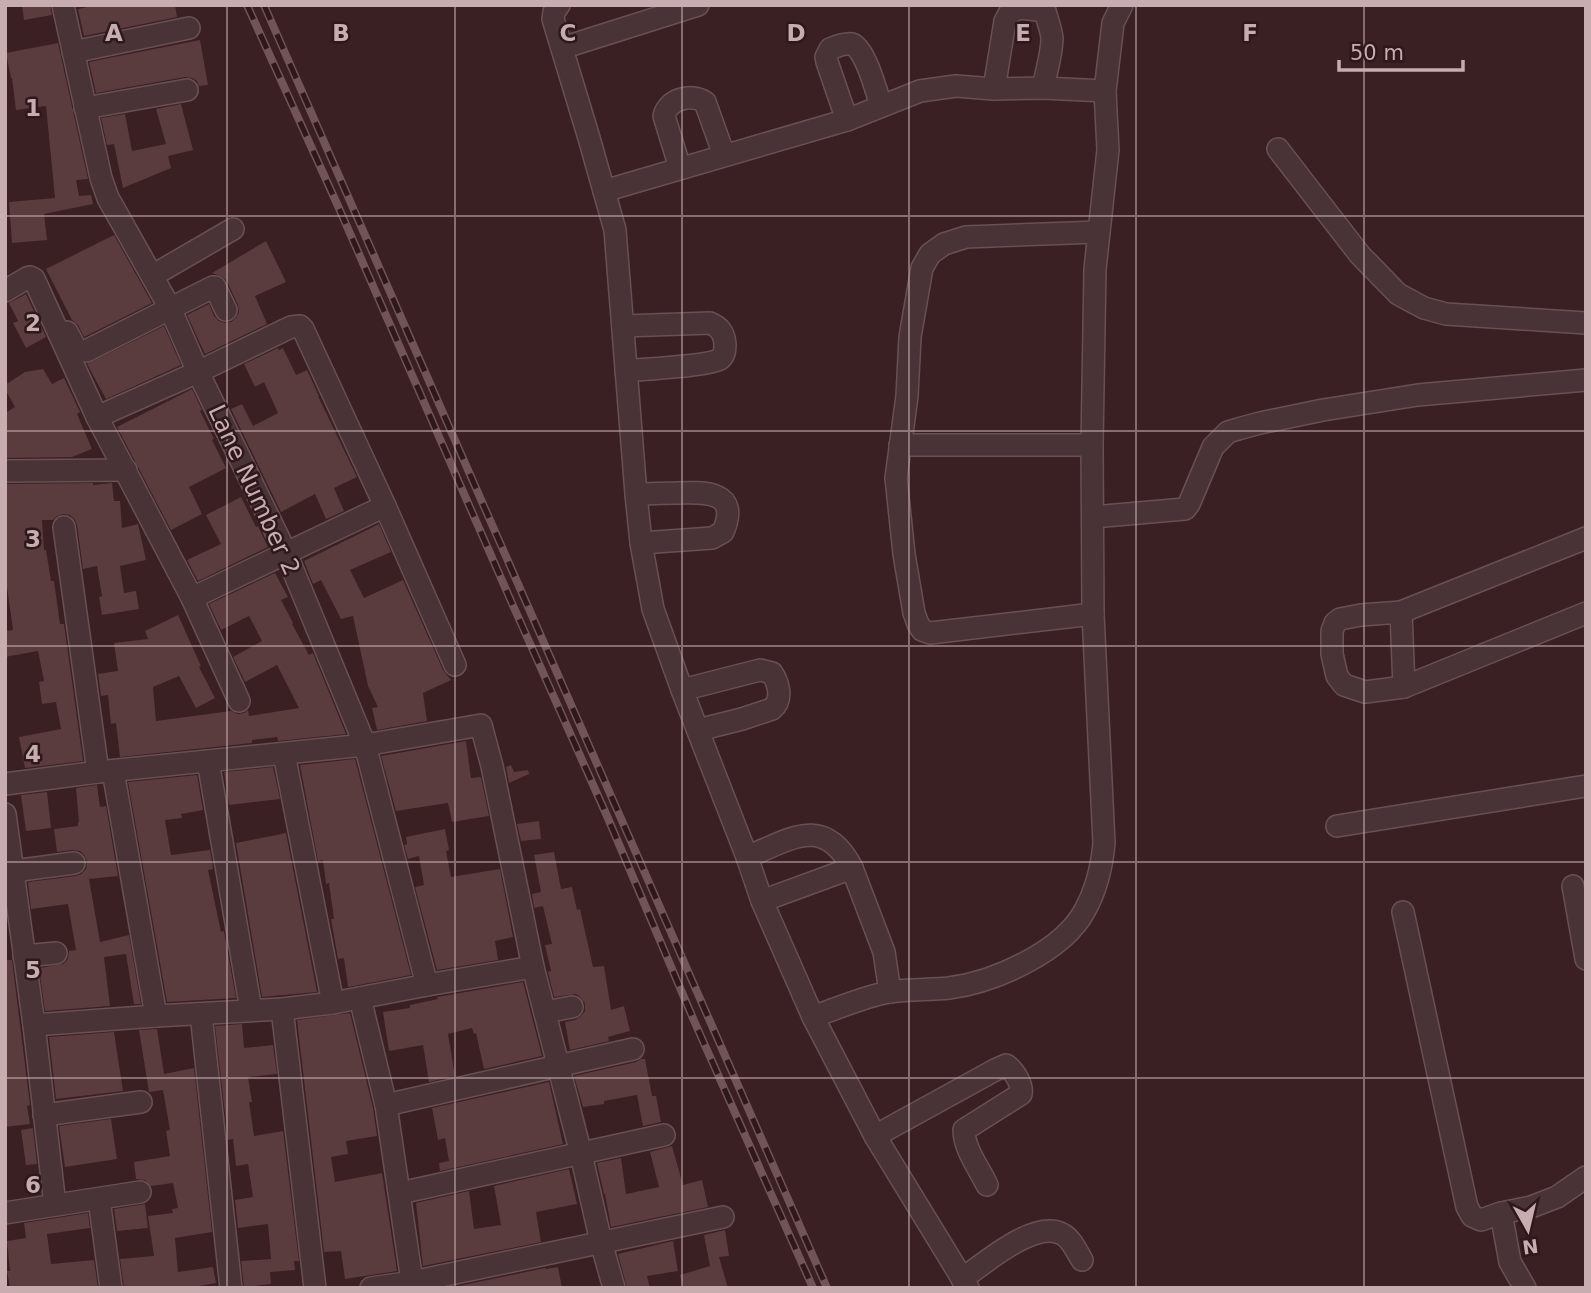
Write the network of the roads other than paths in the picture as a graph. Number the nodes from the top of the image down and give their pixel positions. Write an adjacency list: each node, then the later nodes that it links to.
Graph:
1 (63, 5): 7 (street, Lane Number 2)
2 (559, 5): 6 (street)
3 (698, 5): 6 (street)
4 (1122, 5): 11 (street)
5 (189, 28): 7 (street)
6 (562, 48): 18 (street)
7 (73, 52): 13 (street, Lane Number 2)
8 (1043, 88): 9 (street); 9 (street); 11 (street)
9 (994, 89): 12 (street)
10 (187, 90): 13 (street)
11 (1105, 91): 20 (street)
12 (881, 106): 14 (street); 14 (street)
13 (85, 108): 21 (street, Lane Number 2)
14 (847, 120): 16 (street)
15 (1278, 149): 26 (street)
16 (724, 155): 17 (street); 17 (street)
17 (680, 168): 18 (street)
18 (604, 191): 27 (street)
19 (233, 229): 21 (street)
20 (1098, 232): 32 (street); 33 (street)
21 (152, 276): 24 (street, Lane Number 2)
22 (43, 284): 24 (street)
23 (5, 290): 31 (street)
24 (170, 308): 25 (street); 29 (street, Lane Number 2)
25 (226, 310)
26 (1586, 323)
27 (622, 326): 28 (street); 28 (street)
28 (626, 371): 36 (street)
29 (198, 373): 31 (street); 37 (street); 42 (street, Lane Number 2)
30 (1586, 380): 38 (street)
31 (97, 417): 34 (street)
32 (900, 445): 33 (street); 46 (street)
33 (1092, 445): 38 (street)
34 (126, 470): 35 (street); 43 (street)
35 (5, 471)
36 (636, 494): 41 (street); 41 (street)
37 (385, 506): 42 (street); 47 (street)
38 (1093, 517): 46 (street)
39 (64, 527): 55 (street)
40 (1586, 538): 44 (street)
41 (641, 542): 49 (street)
42 (286, 553): 43 (street); 52 (street, Lane Number 2)
43 (192, 598): 50 (street)
44 (1401, 612): 48 (street); 48 (street)
45 (1586, 612): 48 (street)
46 (1093, 614): 72 (street)
47 (455, 665)
48 (1404, 687)
49 (682, 690): 51 (street); 51 (street)
50 (239, 701)
51 (698, 730): 60 (street)
52 (365, 746): 53 (street); 70 (street); 71 (street, Lane Number 2)
53 (284, 754): 54 (street); 74 (street)
54 (208, 761): 55 (street); 77 (street)
55 (106, 772): 56 (street); 80 (street)
56 (5, 784)
57 (1586, 786): 59 (street)
58 (5, 814): 63 (street)
59 (1337, 826)
60 (747, 857): 62 (street); 65 (street)
61 (74, 863): 63 (street)
62 (852, 868): 65 (street); 72 (street)
63 (13, 871): 68 (street)
64 (1573, 886): 69 (street)
65 (762, 901): 81 (street)
66 (1403, 912): 98 (street)
67 (56, 953): 68 (street)
68 (24, 956): 82 (street)
69 (1586, 959)
70 (533, 967): 71 (street); 78 (street)
71 (427, 985): 73 (street)
72 (890, 992): 81 (street)
73 (360, 998): 74 (street); 86 (street)
74 (333, 1003): 76 (street)
75 (572, 1007): 78 (street)
76 (282, 1009): 77 (street); 106 (street)
77 (251, 1010): 79 (street)
78 (545, 1012): 84 (street)
79 (201, 1014): 80 (street); 105 (street)
80 (156, 1016): 82 (street)
81 (813, 1017): 89 (street)
82 (34, 1025): 87 (street)
83 (633, 1049): 84 (street)
84 (558, 1067): 86 (street); 90 (street)
85 (141, 1102): 87 (street)
86 (386, 1105): 94 (street)
87 (44, 1115): 96 (street)
88 (664, 1135): 90 (street)
89 (876, 1136): 92 (street); 102 (street)
90 (581, 1154): 94 (street); 100 (street)
91 (1586, 1177): 98 (street)
92 (987, 1185)
93 (140, 1192): 95 (street)
94 (400, 1193): 103 (street)
95 (99, 1199): 96 (street); 104 (street)
96 (55, 1205): 97 (street)
97 (5, 1213)
98 (1501, 1213): 109 (street)
99 (723, 1217): 100 (street)
100 (601, 1242): 103 (street); 108 (street)
101 (1082, 1260): 102 (street)
102 (965, 1284)
103 (413, 1285): 107 (street)
104 (111, 1288)
105 (231, 1288)
106 (315, 1288)
107 (371, 1288)
108 (614, 1288)
109 (1525, 1288)

